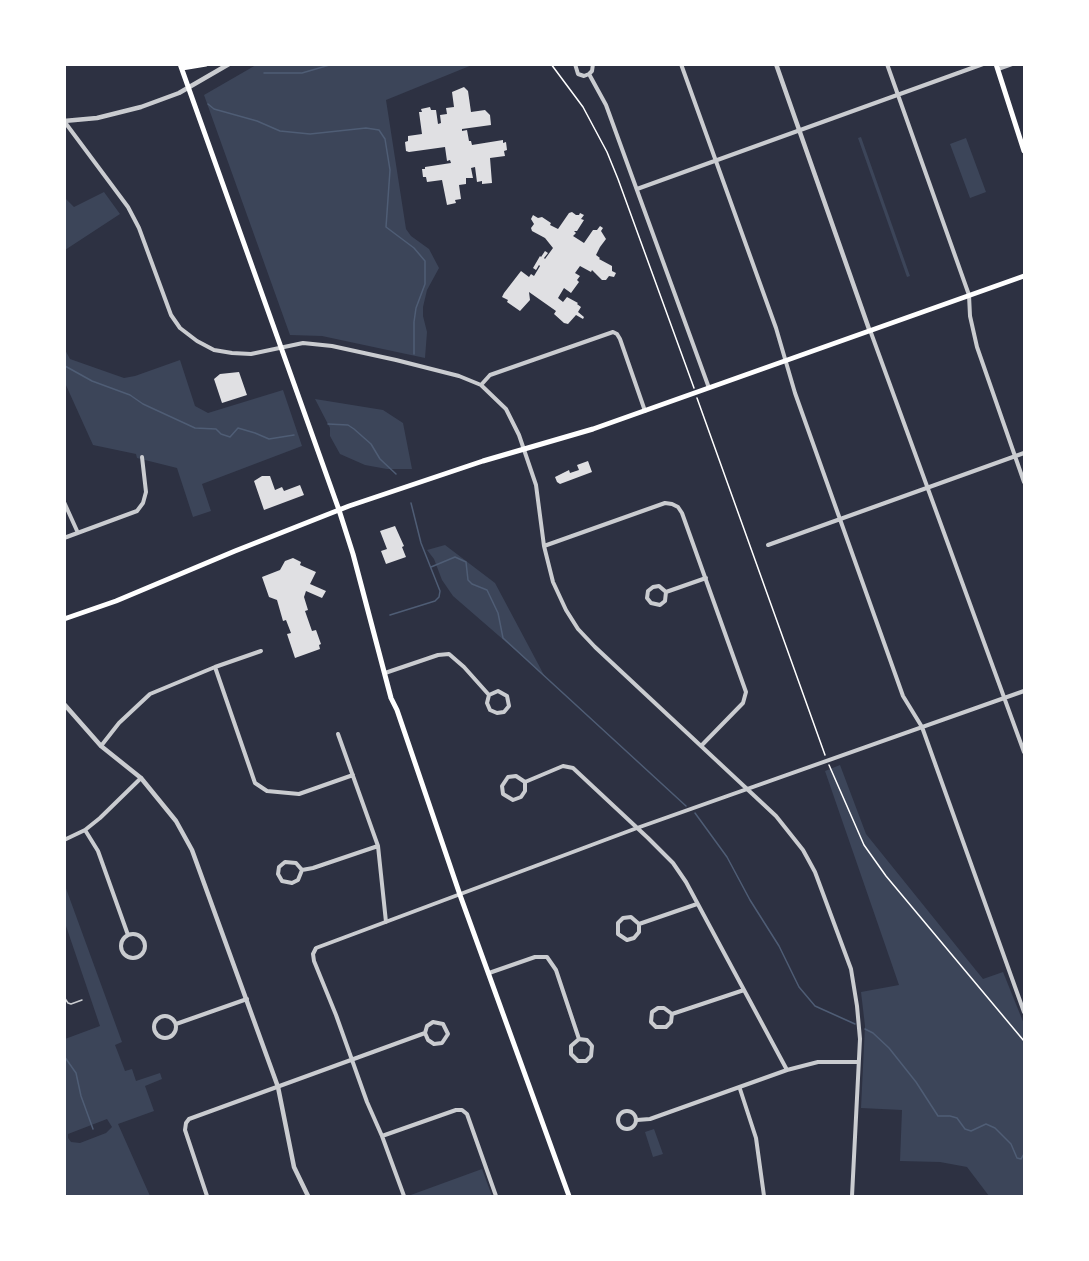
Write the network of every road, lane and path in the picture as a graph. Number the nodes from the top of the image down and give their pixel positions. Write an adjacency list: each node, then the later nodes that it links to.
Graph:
1 (206, 64): 11 (main road)
2 (229, 64): 14 (street)
3 (551, 64): 27 (path)
4 (575, 64): 13 (street)
5 (593, 64): 13 (street)
6 (681, 64): 19 (street)
7 (776, 64): 17 (street)
8 (887, 64): 15 (street)
9 (983, 64): 15 (street)
10 (1012, 64): 12 (street)
11 (181, 66): 14 (main road)
12 (997, 67): 18 (main road)
13 (589, 74): 20 (street)
14 (188, 87): 16 (street); 24 (main road)
15 (898, 96): 17 (street); 22 (street)
16 (64, 121): 24 (street)
17 (799, 131): 19 (street); 23 (street)
18 (1024, 151)
19 (716, 161): 20 (street); 25 (street)
20 (637, 189): 28 (street)
21 (1024, 276): 22 (main road)
22 (969, 295): 23 (main road); 33 (street)
23 (869, 329): 25 (main road); 36 (street)
24 (282, 347): 26 (street); 38 (main road)
25 (786, 360): 28 (main road); 39 (street)
26 (481, 385): 30 (street); 31 (street)
27 (693, 385)
28 (709, 388): 30 (main road)
29 (698, 399): 59 (path)
30 (645, 411): 31 (main road)
31 (524, 449): 38 (main road); 43 (street)
32 (1024, 453): 33 (street)
33 (1015, 456): 35 (street); 36 (street)
34 (142, 457): 40 (street)
35 (1024, 482)
36 (927, 489): 39 (street); 52 (street)
37 (64, 502): 40 (street)
38 (339, 510): 46 (main road); 49 (main road)
39 (840, 520): 42 (street); 54 (street)
40 (78, 533): 41 (street)
41 (64, 538)
42 (768, 545)
43 (544, 546): 44 (street); 57 (street)
44 (706, 578): 45 (street); 57 (street)
45 (666, 592): 45 (street)
46 (64, 620)
47 (261, 651): 48 (street)
48 (214, 667): 56 (street); 60 (street)
49 (385, 673): 51 (street); 69 (main road)
50 (1024, 691): 52 (street)
51 (489, 695): 51 (street)
52 (1005, 698): 54 (street); 58 (street)
53 (64, 704): 56 (street)
54 (922, 727): 59 (street); 79 (street)
55 (338, 734): 60 (street)
56 (101, 746): 61 (street)
57 (701, 746): 63 (street)
58 (1024, 752)
59 (828, 760): 63 (street); 84 (path)
60 (353, 776): 67 (street)
61 (141, 778): 65 (street); 77 (street)
62 (525, 782): 62 (street); 64 (street)
63 (747, 789): 64 (street); 86 (street)
64 (637, 828): 69 (street); 70 (street)
65 (85, 830): 66 (street); 73 (street)
66 (64, 840)
67 (378, 846): 68 (street); 71 (street)
68 (302, 870): 68 (street)
69 (460, 895): 71 (street); 74 (main road)
70 (697, 904): 72 (street); 75 (street)
71 (386, 922): 85 (street)
72 (639, 924): 72 (street)
73 (128, 935): 73 (street)
74 (489, 973): 83 (street); 96 (main road)
75 (744, 990): 80 (street); 87 (street)
76 (64, 997): 78 (lane)
77 (247, 999): 81 (street); 88 (street)
78 (82, 1000)
79 (1024, 1012)
80 (672, 1014): 80 (street)
81 (176, 1024): 81 (street)
82 (424, 1033): 82 (street); 85 (street)
83 (579, 1039): 83 (street)
84 (1024, 1041)
85 (352, 1058): 88 (street); 91 (street)
86 (858, 1062): 87 (street); 98 (street)
87 (787, 1070): 89 (street)
88 (278, 1087): 92 (street); 93 (street)
89 (740, 1089): 90 (street); 97 (street)
90 (637, 1120): 90 (street)
91 (382, 1136): 94 (street); 95 (street)
92 (207, 1197)
93 (308, 1197)
94 (404, 1197)
95 (496, 1197)
96 (569, 1197)
97 (764, 1197)
98 (852, 1197)

